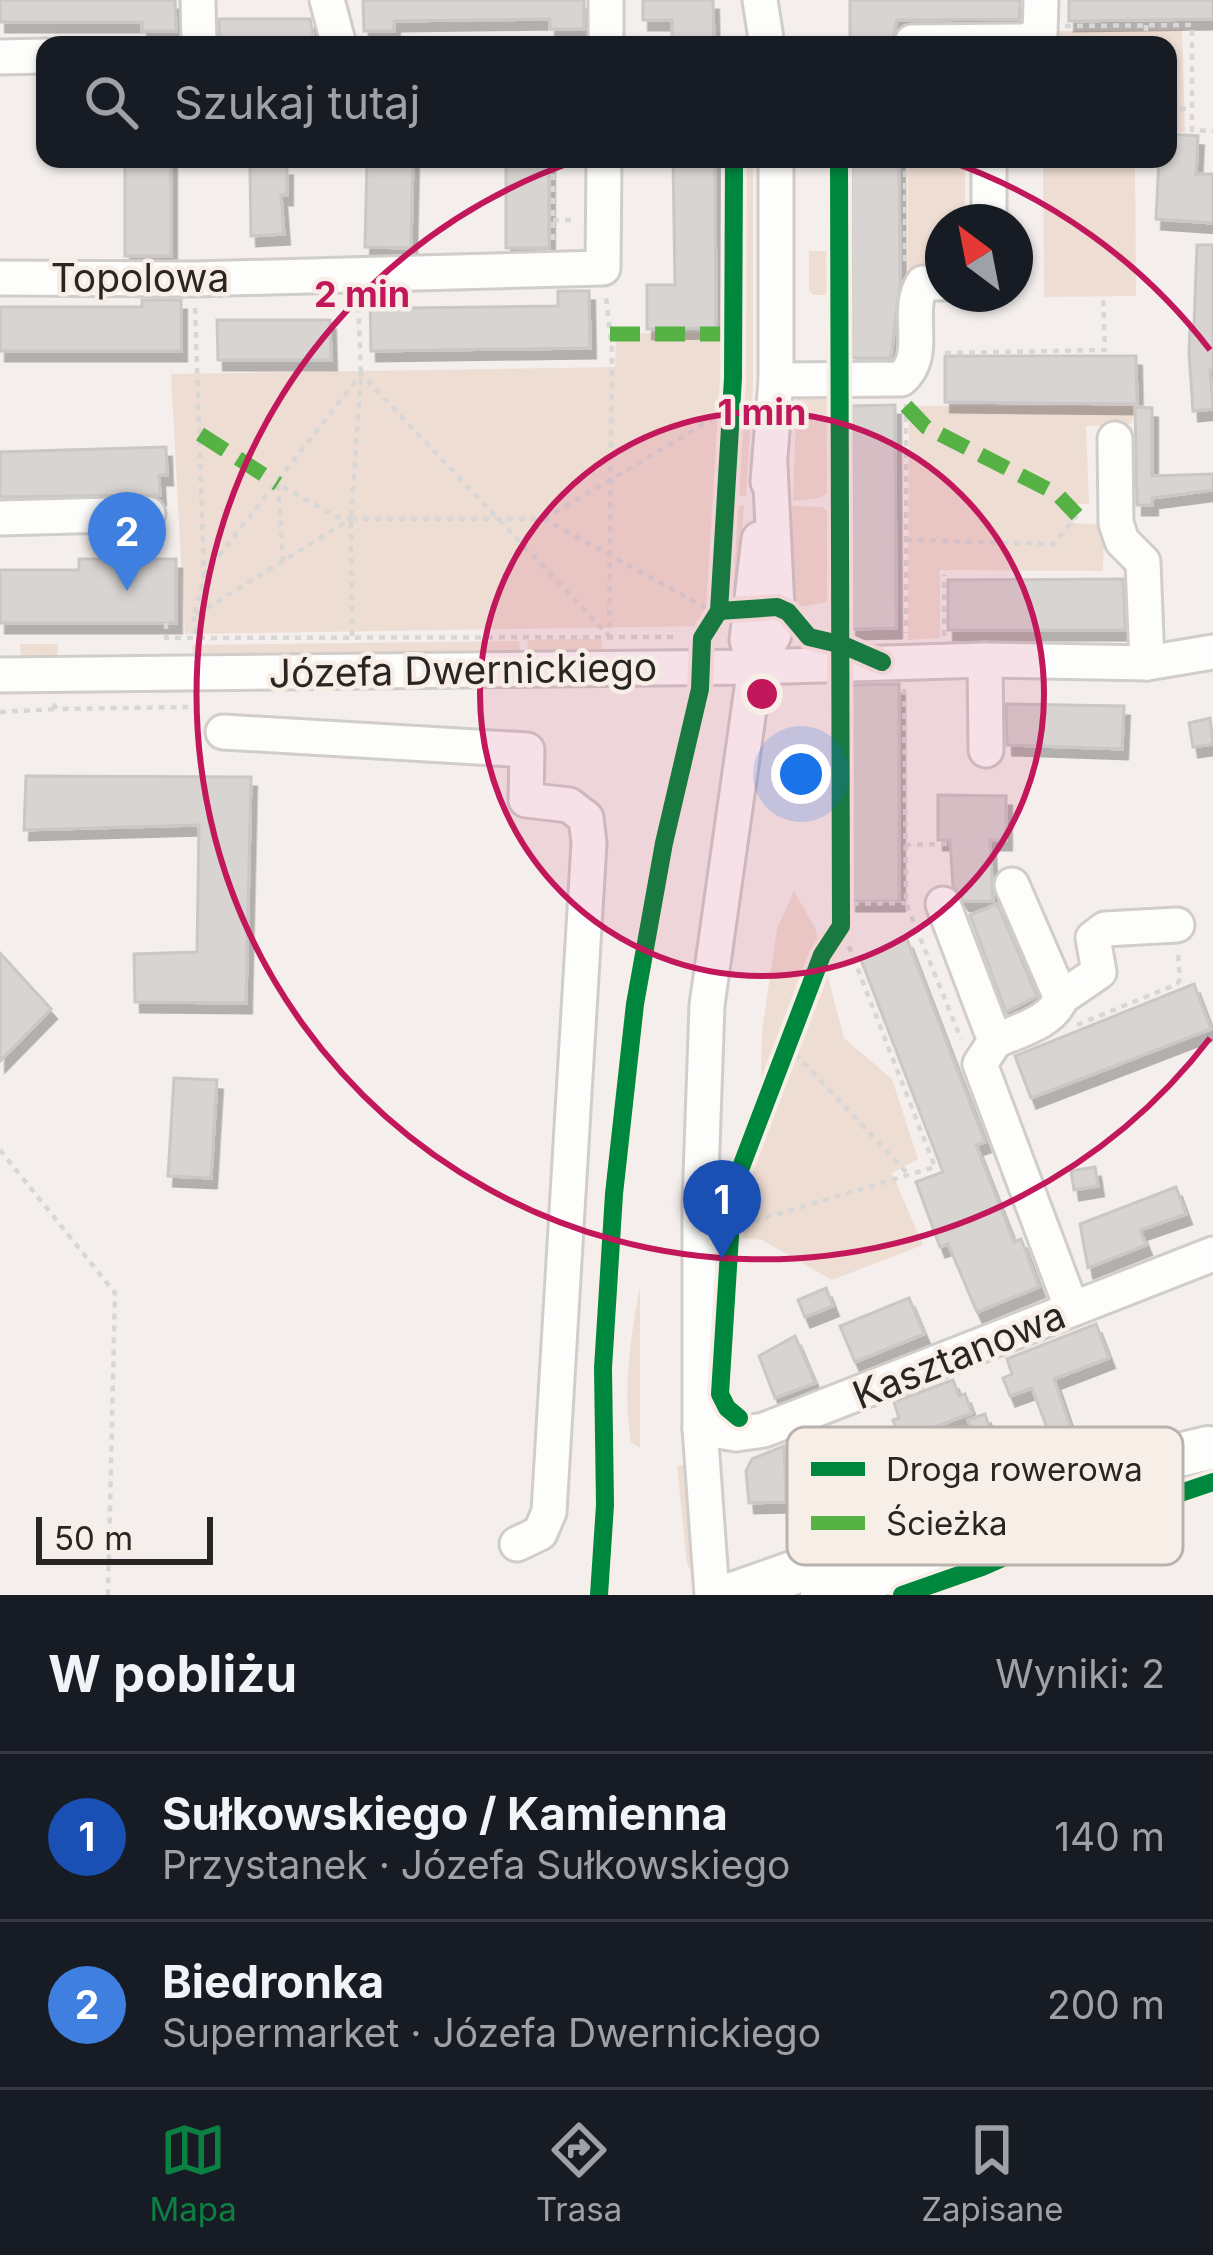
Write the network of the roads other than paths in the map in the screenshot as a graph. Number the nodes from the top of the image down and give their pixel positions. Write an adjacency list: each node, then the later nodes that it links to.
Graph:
1 (198, 0): 6 (street)
2 (327, 0): 7 (street)
3 (606, 0): 8 (street)
4 (760, 0): 9 (street)
5 (784, 0): 10 (street)
6 (199, 36)
7 (337, 36)
8 (606, 36)
9 (766, 36)
10 (782, 36)
11 (36, 56): 12 (street)
12 (0, 57)
13 (604, 168): 17 (street, Topolowa)
14 (776, 168): 19 (street)
15 (989, 168): 16 (street)
16 (989, 204)
17 (0, 278)
18 (925, 288): 19 (street)
19 (776, 380): 21 (street)
20 (1115, 439): 26 (street)
21 (770, 465): 27 (street); 27 (street)
22 (148, 514): 23 (street)
23 (0, 518)
24 (1213, 652): 26 (street, Józefa Dwernickiego)
25 (985, 660): 26 (street, Józefa Dwernickiego); 27 (street, Józefa Dwernickiego); 30 (street)
26 (1147, 663)
27 (755, 667): 28 (street, Józefa Dwernickiego); 38 (street)
28 (0, 675)
29 (224, 732): 39 (street)
30 (986, 750)
31 (1012, 885): 34 (street)
32 (943, 904): 35 (street)
33 (1177, 925): 34 (street)
34 (1065, 1013): 35 (street)
35 (987, 1053): 37 (street)
36 (1213, 1254): 37 (street, Kasztanowa)
37 (1072, 1309): 38 (street, Kasztanowa)
38 (700, 1428): 42 (street)
39 (517, 1544)
40 (816, 1565): 43 (main road)
41 (906, 1565): 44 (main road)
42 (712, 1595)
43 (730, 1595)
44 (822, 1595)

